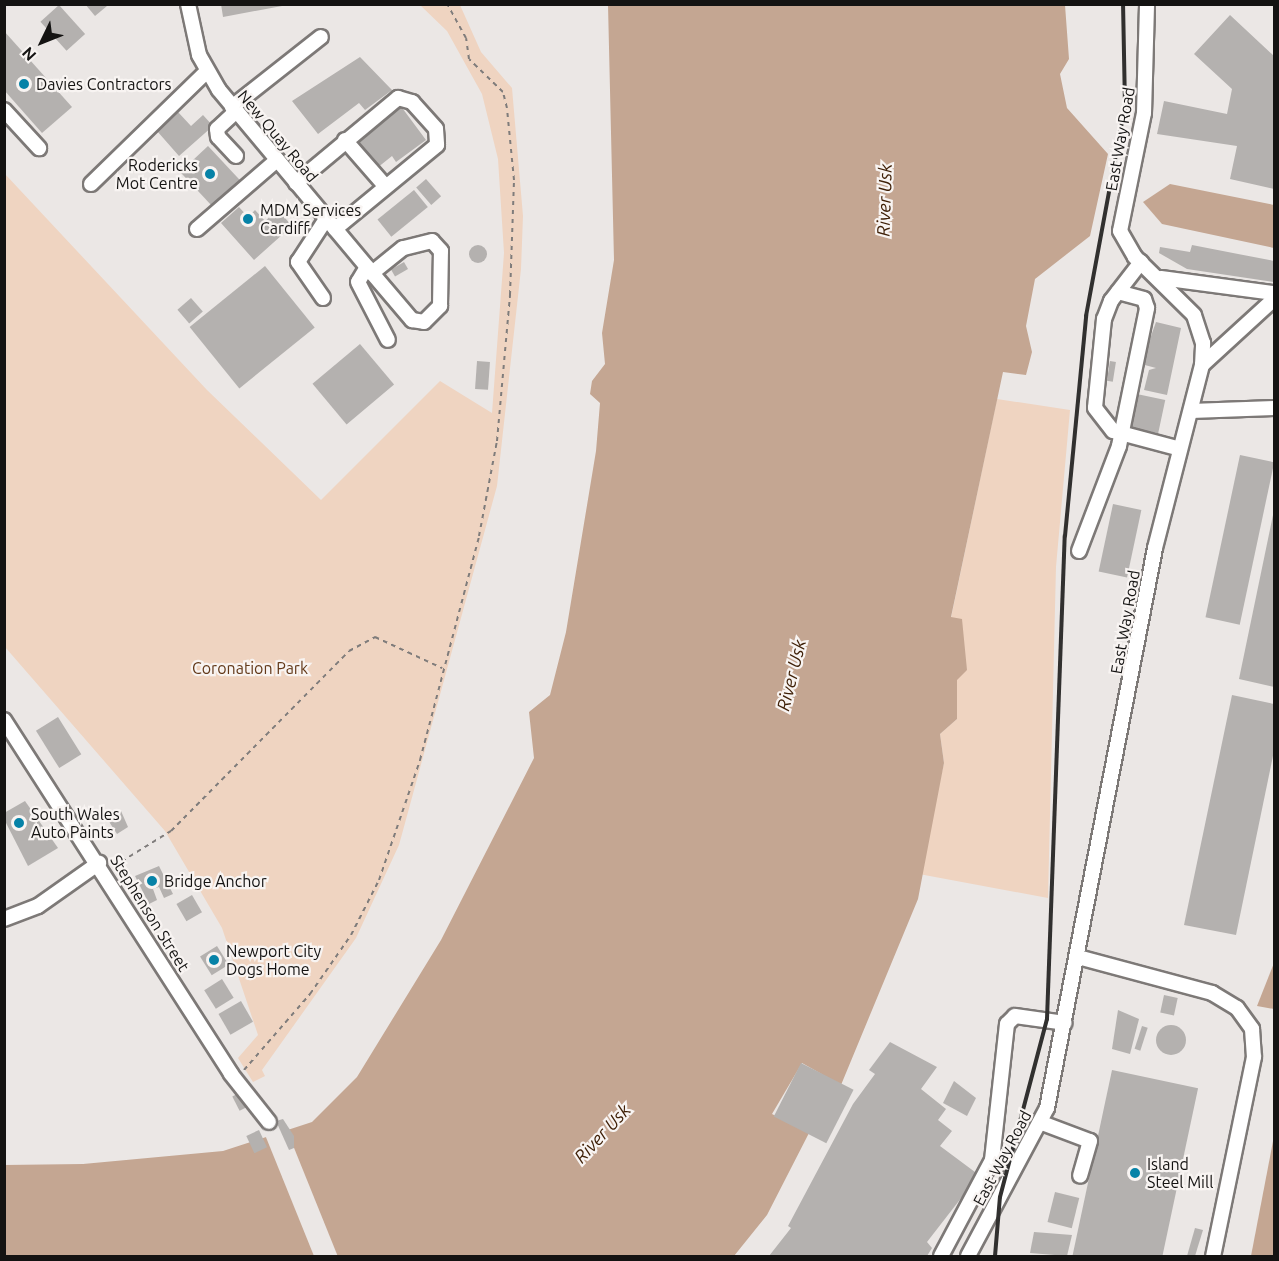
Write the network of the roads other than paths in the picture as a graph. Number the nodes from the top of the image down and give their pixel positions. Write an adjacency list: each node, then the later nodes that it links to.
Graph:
1 (188, 4): 4 (street, New Quay Road)
2 (1148, 4): 16 (street, East Way Road)
3 (321, 37): 5 (street)
4 (207, 71): 5 (street, New Quay Road); 12 (street)
5 (234, 109): 9 (street); 10 (street, New Quay Road)
6 (4, 110): 8 (street)
7 (345, 140): 11 (street); 13 (street); 13 (street)
8 (39, 148)
9 (236, 156)
10 (277, 160): 11 (street, New Quay Road); 15 (street)
11 (296, 183): 14 (street, New Quay Road)
12 (91, 184)
13 (386, 187): 14 (street)
14 (330, 224): 17 (street, New Quay Road); 21 (street)
15 (197, 229)
16 (1141, 262): 18 (street, East Way Road); 19 (street)
17 (369, 270): 17 (street, New Quay Road); 23 (street)
18 (1157, 277): 20 (street); 24 (street, East Way Road)
19 (1118, 291): 27 (street); 27 (street)
20 (1275, 293)
21 (323, 298)
22 (1275, 299): 24 (street)
23 (388, 340)
24 (1202, 364): 26 (street, East Way Road)
25 (1275, 408): 26 (street)
26 (1191, 411): 28 (street, East Way Road)
27 (1120, 433): 28 (street); 29 (street)
28 (1180, 449): 33 (street, East Way Road)
29 (1079, 551)
30 (4, 720): 31 (street, Stephenson Street)
31 (102, 868): 32 (street); 35 (street, Stephenson Street)
32 (4, 919)
33 (1078, 957): 34 (street, East Way Road); 40 (street)
34 (1065, 1023): 36 (street, East Way Road); 38 (street)
35 (269, 1122)
36 (1041, 1123): 37 (street); 39 (street, East Way Road)
37 (1080, 1176)
38 (941, 1257)
39 (968, 1257)
40 (1213, 1257)

